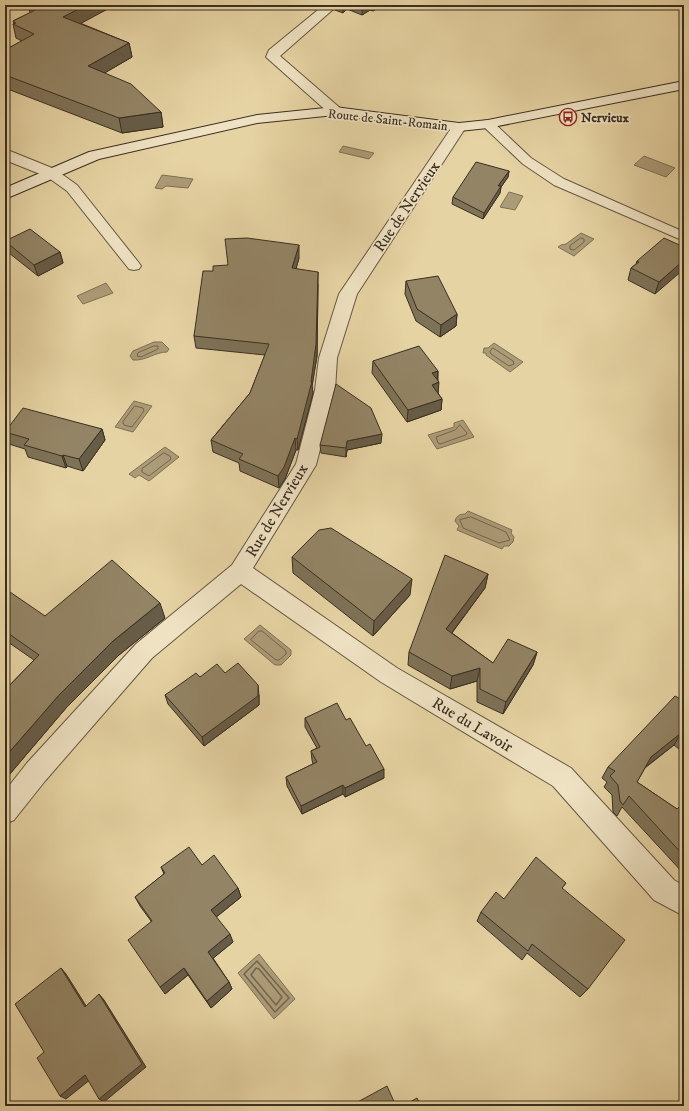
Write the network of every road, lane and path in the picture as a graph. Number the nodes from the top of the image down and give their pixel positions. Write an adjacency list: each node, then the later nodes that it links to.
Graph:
1 (332, 5): 3 (street)
2 (684, 85): 4 (street, Route de Saint-Romain)
3 (335, 111): 5 (street, Route de Saint-Romain); 7 (street, Route de Saint-Romain)
4 (488, 124): 5 (street, Route de Saint-Romain); 9 (lane)
5 (459, 127): 11 (street, Rue de Nervieux)
6 (5, 154): 7 (street)
7 (51, 173): 8 (street, Route de Saint-Romain); 10 (lane)
8 (5, 194)
9 (684, 237)
10 (134, 266)
11 (240, 570): 12 (street, Rue de Nervieux); 13 (street, Rue du Lavoir)
12 (5, 810)
13 (684, 902)

